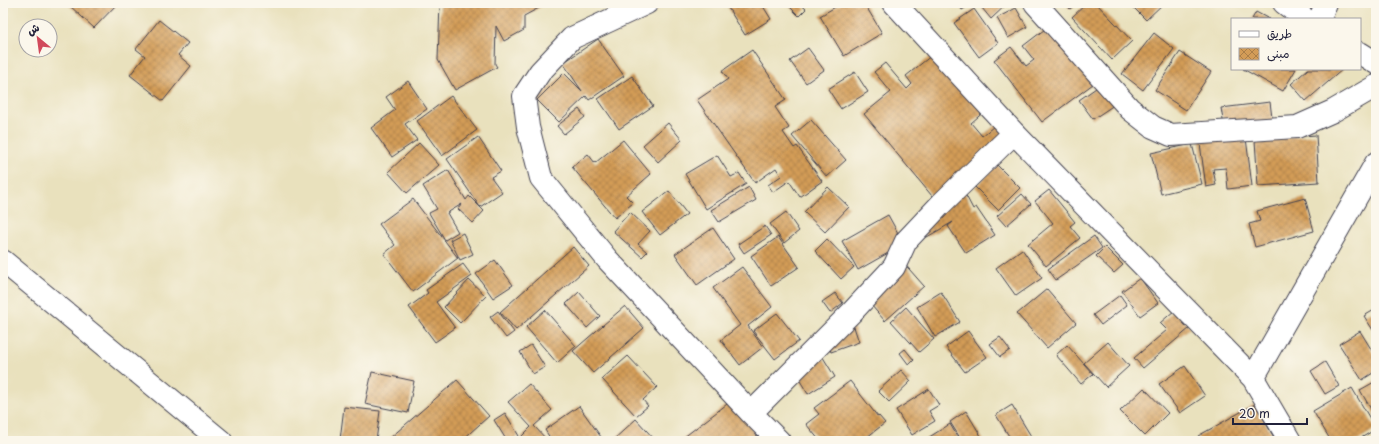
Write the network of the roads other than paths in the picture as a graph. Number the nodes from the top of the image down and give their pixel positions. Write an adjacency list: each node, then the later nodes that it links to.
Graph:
1 (647, 3): 15 (street)
2 (894, 3): 11 (street)
3 (1035, 3): 10 (street)
4 (1284, 3): 6 (street)
5 (1326, 3): 7 (street)
6 (1304, 18)
7 (1320, 18)
8 (1361, 54): 9 (street)
9 (1376, 63)
10 (1376, 86)
11 (1014, 133): 14 (street); 15 (street)
12 (1376, 163): 14 (street)
13 (3, 261): 16 (street)
14 (1253, 378): 18 (street)
15 (751, 413): 17 (street)
16 (221, 441)
17 (779, 441)
18 (1290, 441)

